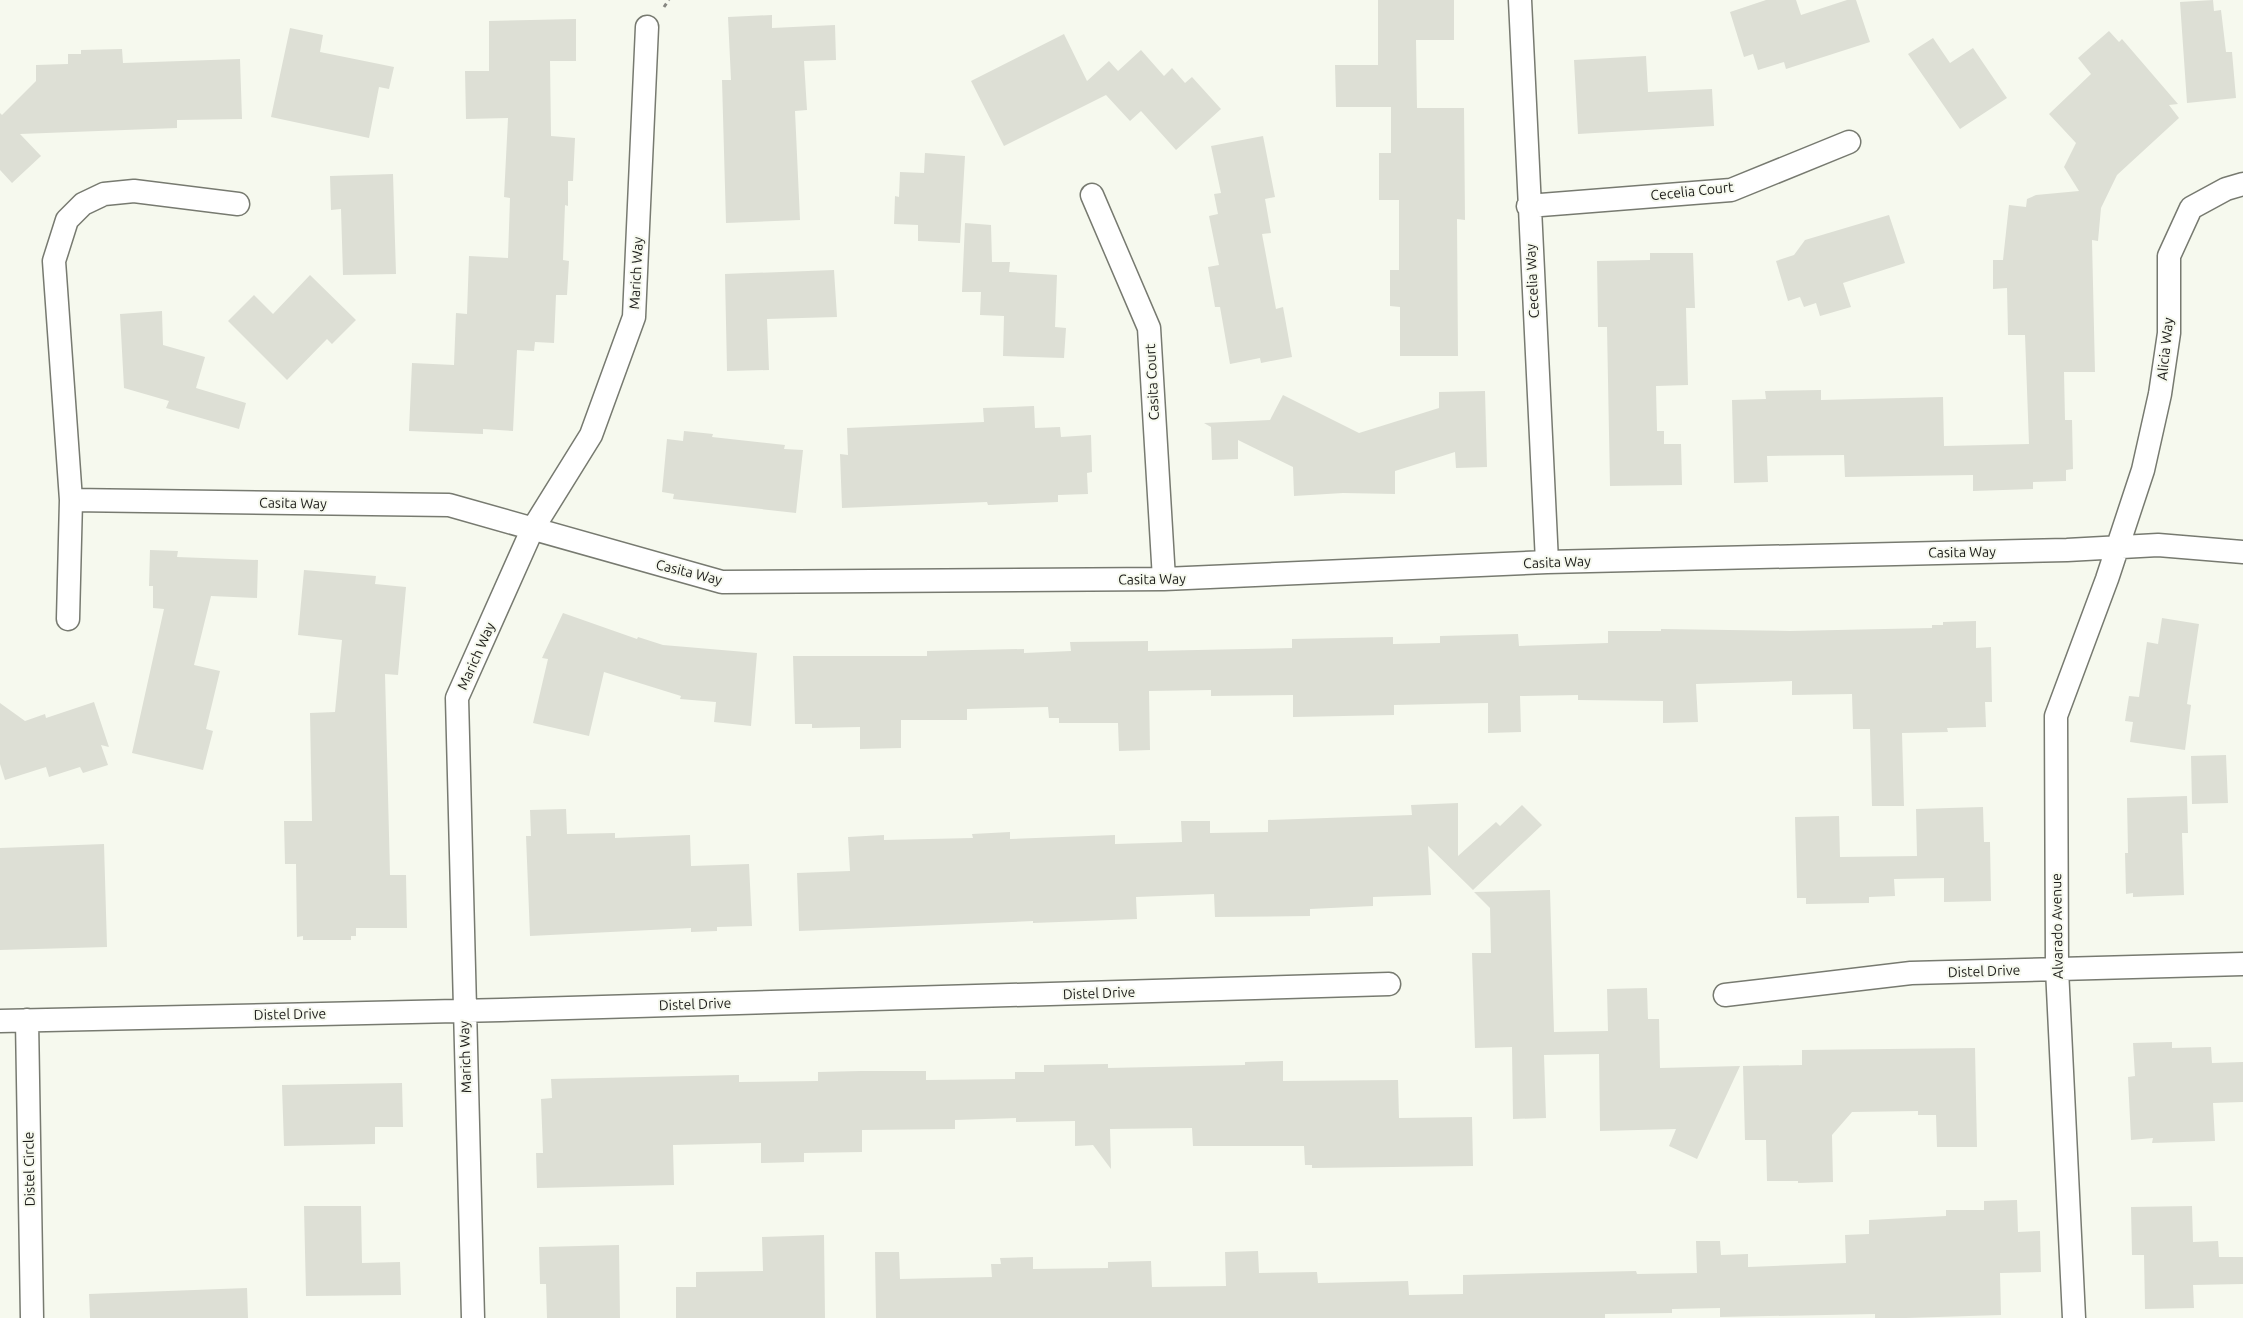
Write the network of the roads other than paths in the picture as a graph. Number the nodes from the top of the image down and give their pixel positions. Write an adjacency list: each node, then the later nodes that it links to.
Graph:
1 (1520, 0): 7 (street, Cecelia Way)
2 (648, 27): 9 (street, Marich Way)
3 (1848, 142): 7 (street, Cecelia Court)
4 (2243, 184): 10 (street, Alicia Way)
5 (1092, 196): 13 (street, Casita Court)
6 (238, 204): 8 (street)
7 (1528, 206): 12 (street, Cecelia Way)
8 (71, 500): 9 (street, Casita Way); 14 (street)
9 (532, 530): 13 (street, Casita Way); 19 (street, Marich Way)
10 (2118, 545): 11 (street, Casita Way); 12 (street, Casita Way); 16 (street, Alvarado Avenue)
11 (2243, 552)
12 (1546, 562): 13 (street, Casita Way)
13 (1164, 579)
14 (68, 619)
15 (2243, 964): 16 (street, Distel Drive)
16 (2057, 969): 18 (street, Distel Drive); 24 (street, Alvarado Avenue)
17 (1389, 984): 19 (street, Distel Drive)
18 (1725, 995)
19 (464, 1010): 20 (street, Distel Drive); 23 (street, Marich Way)
20 (27, 1020): 21 (street, Distel Drive); 22 (street, Distel Circle)
21 (0, 1021)
22 (32, 1318)
23 (473, 1318)
24 (2074, 1318)

